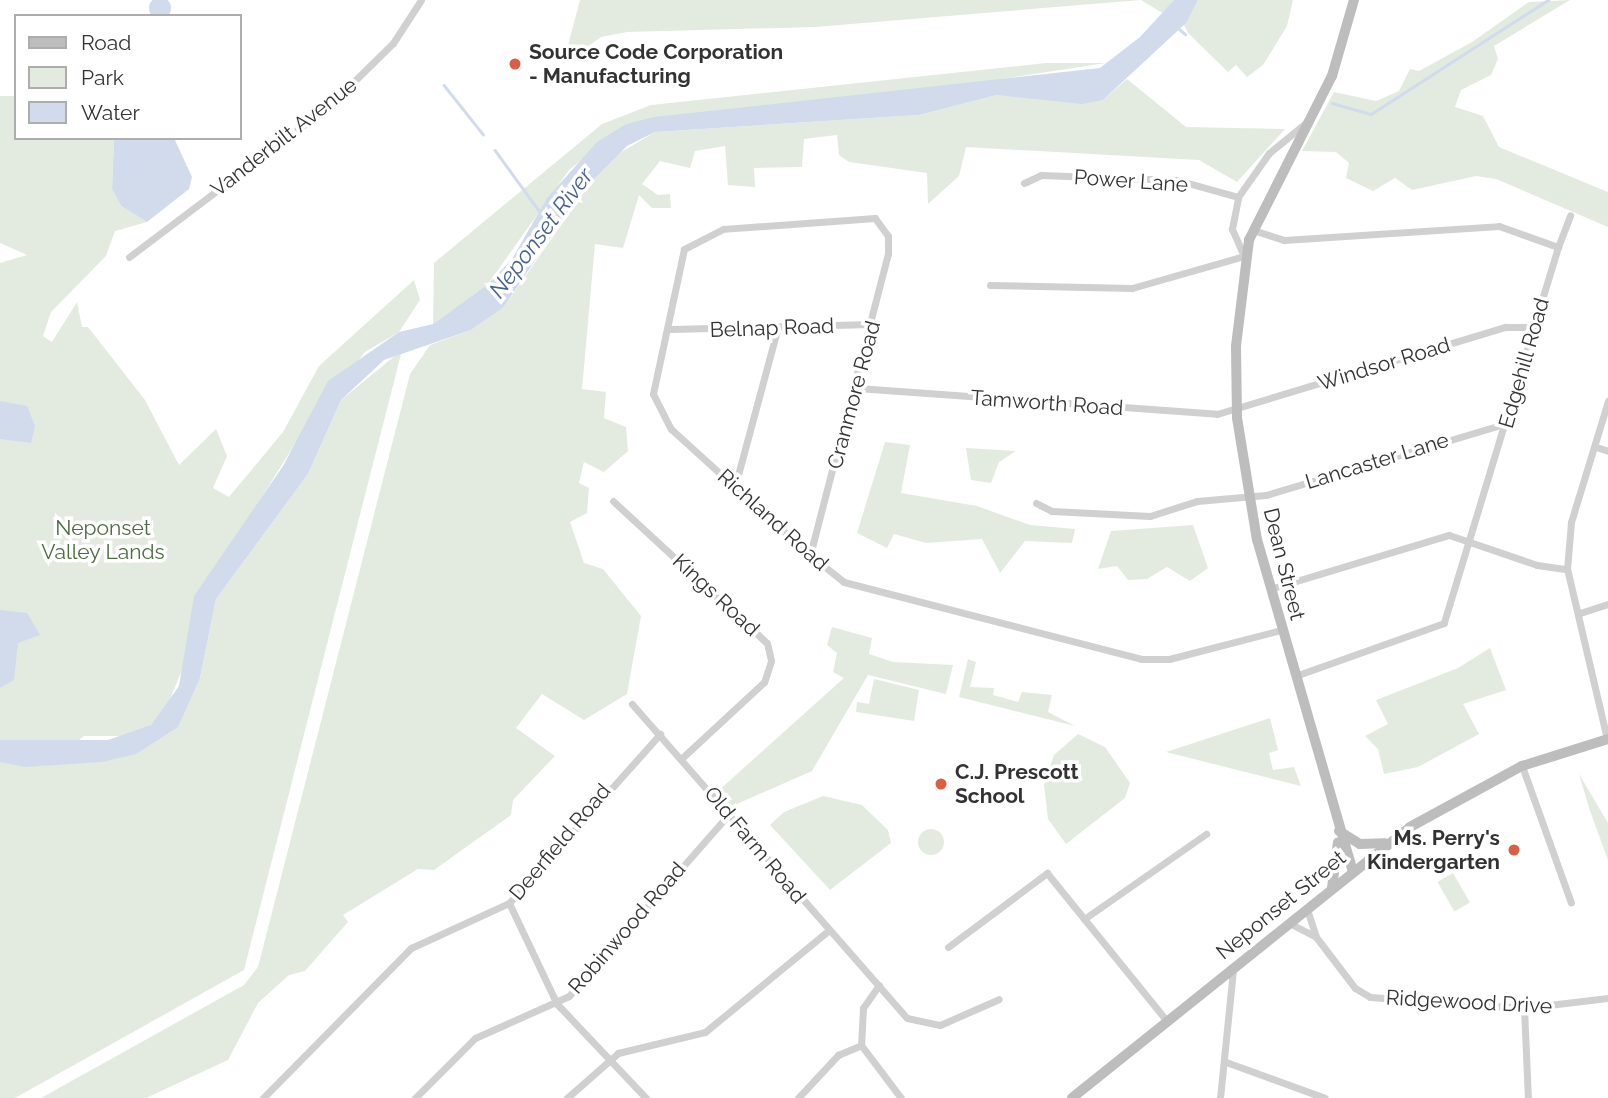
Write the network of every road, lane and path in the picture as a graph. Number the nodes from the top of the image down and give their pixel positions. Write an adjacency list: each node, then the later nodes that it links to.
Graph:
1 (421, 0): 11 (street, Vanderbilt Avenue)
2 (1354, 0): 3 (main road, Dean Street)
3 (1307, 122): 5 (street, Dean Street); 7 (main road, Dean Street)
4 (1024, 183): 5 (street, Power Lane)
5 (1238, 197): 10 (street, Dean Street)
6 (1570, 215): 9 (street, Edgehill Road)
7 (1253, 230): 9 (street); 10 (main road, Dean Street)
8 (888, 234): 13 (street, Cranmore Road); 15 (street, Richland Road)
9 (1558, 247): 14 (street, Edgehill Road)
10 (1244, 256): 12 (street); 19 (main road, Dean Street)
11 (130, 257)
12 (990, 285)
13 (873, 324): 16 (street, Belnap Road); 17 (street, Cranmore Road)
14 (1534, 327): 19 (street, Windsor Road); 20 (street, Edgehill Road)
15 (671, 329): 16 (street, Belnap Road); 23 (street, Richland Road)
16 (777, 330): 23 (street)
17 (857, 388): 19 (street, Tamworth Road); 28 (street, Cranmore Road)
18 (1608, 401): 21 (street)
19 (1236, 411): 24 (main road, Dean Street)
20 (1507, 423): 24 (street, Lancaster Lane); 27 (street, Edgehill Road)
21 (1596, 447): 22 (street); 29 (street)
22 (1608, 451)
23 (735, 486): 28 (street, Richland Road)
24 (1248, 497): 26 (street, Lancaster Lane); 30 (main road, Dean Street)
25 (613, 501): 38 (street, Kings Road)
26 (1036, 503)
27 (1472, 538): 29 (street); 30 (street); 34 (street, Edgehill Road)
28 (810, 555): 33 (street, Richland Road)
29 (1567, 569): 32 (street)
30 (1270, 589): 33 (main road, Dean Street)
31 (1608, 604): 32 (street)
32 (1580, 613): 37 (street)
33 (1281, 630): 34 (main road, Dean Street)
34 (1295, 676): 41 (main road, Dean Street)
35 (632, 704): 36 (street, Old Farm Road)
36 (660, 734): 38 (street, Old Farm Road); 46 (street, Deerfield Road)
37 (1608, 739): 39 (main road, Neponset Street)
38 (682, 758): 40 (street, Old Farm Road)
39 (1522, 766): 43 (main road, Neponset Street); 47 (street)
40 (728, 815): 51 (street, Old Farm Road); 58 (street, Robinwood Road)
41 (1337, 829): 43 (main road); 44 (main road, Dean Street); 45 (main road)
42 (1206, 834): 49 (street)
43 (1390, 842): 44 (main road, Neponset Street)
44 (1353, 872): 45 (main road, Neponset Street)
45 (1332, 888): 48 (main road, Neponset Street)
46 (509, 903): 58 (street); 64 (street, Deerfield Road)
47 (1571, 903)
48 (1307, 909): 50 (main road, Neponset Street); 52 (street, Ridgewood Drive)
49 (1084, 919): 53 (street); 60 (street)
50 (1289, 923): 52 (street, Ridgewood Drive); 54 (main road, Neponset Street)
51 (828, 931): 55 (street, Old Farm Road); 62 (street)
52 (1316, 937): 59 (street, Ridgewood Drive)
53 (948, 947)
54 (1233, 969): 60 (main road, Neponset Street); 63 (street)
55 (879, 985): 57 (street, Old Farm Road); 61 (street)
56 (1608, 998): 59 (street, Ridgewood Drive)
57 (999, 999)
58 (558, 1004): 62 (street); 65 (street, Robinwood Road)
59 (1524, 1008): 73 (street)
60 (1167, 1021): 70 (main road, Neponset Street)
61 (861, 1045): 68 (street); 69 (street)
62 (609, 1057): 66 (street); 67 (street)
63 (1226, 1062): 71 (street); 72 (street)
64 (263, 1098)
65 (415, 1098)
66 (567, 1098)
67 (646, 1098)
68 (798, 1098)
69 (901, 1098)
70 (1072, 1098)
71 (1220, 1098)
72 (1325, 1098)
73 (1528, 1098)

